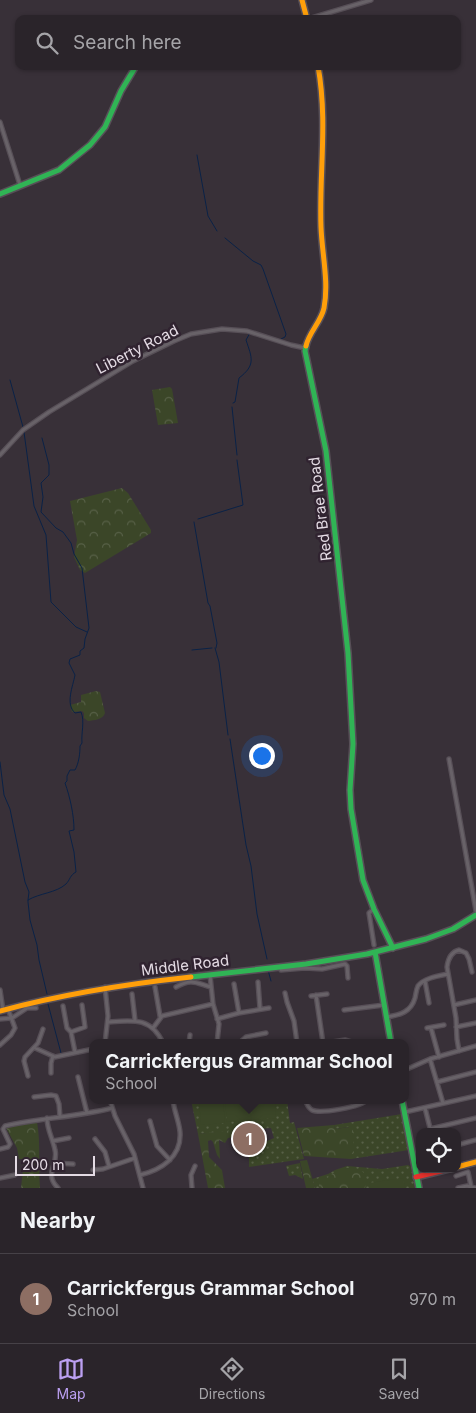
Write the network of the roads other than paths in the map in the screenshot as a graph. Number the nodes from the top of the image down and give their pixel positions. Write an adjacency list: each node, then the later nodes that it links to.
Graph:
1 (302, 0): 3 (street)
2 (371, 0): 4 (street)
3 (306, 15)
4 (320, 15)
5 (134, 70): 8 (street)
6 (319, 70): 10 (street)
7 (0, 122): 8 (street)
8 (20, 186): 9 (street)
9 (0, 194)
10 (305, 348): 11 (street, Liberty Road); 13 (street, Red Brae Road)
11 (0, 455)
12 (450, 759): 14 (street)
13 (374, 909): 16 (street); 17 (street, Red Brae Road)
14 (476, 911)
15 (476, 915): 17 (street, Middle Road)
16 (374, 945)
17 (393, 948): 18 (street, Middle Road)
18 (375, 952): 19 (street, Middle Road); 41 (street)
19 (321, 961): 20 (street); 23 (street, Middle Road)
20 (322, 969): 21 (street); 25 (street)
21 (281, 970)
22 (472, 972): 24 (street)
23 (210, 974): 29 (street, Middle Road); 32 (street)
24 (448, 974): 26 (street); 42 (street)
25 (348, 978)
26 (425, 981): 38 (street); 51 (street)
27 (258, 982): 46 (street)
28 (234, 984): 49 (street)
29 (105, 987): 47 (street, Middle Road); 56 (street)
30 (155, 987): 50 (street)
31 (176, 987): 32 (street)
32 (211, 987): 39 (street)
33 (0, 990): 47 (street)
34 (285, 993): 70 (street)
35 (132, 994): 55 (street)
36 (327, 994): 71 (street)
37 (476, 1000): 42 (street)
38 (429, 1002)
39 (213, 1004): 50 (street); 54 (street)
40 (82, 1005): 62 (street)
41 (385, 1005): 48 (street); 51 (street)
42 (454, 1005): 59 (street)
43 (63, 1006): 62 (street)
44 (36, 1008): 53 (street)
45 (270, 1008): 46 (street)
46 (260, 1009): 49 (street)
47 (4, 1010): 53 (street)
48 (344, 1010)
49 (238, 1013): 54 (street)
50 (160, 1016): 60 (street)
51 (387, 1017): 72 (street)
52 (0, 1018): 53 (street)
53 (12, 1018): 73 (street)
54 (217, 1019): 68 (street)
55 (135, 1020): 56 (street); 60 (street)
56 (108, 1022): 65 (street)
57 (476, 1023): 59 (street)
58 (444, 1025): 80 (street)
59 (456, 1027): 77 (street)
60 (153, 1028): 66 (street)
61 (43, 1029): 75 (street)
62 (71, 1032): 78 (street)
63 (266, 1033): 69 (street)
64 (190, 1035): 67 (street)
65 (106, 1039)
66 (160, 1039)
67 (190, 1039)
68 (218, 1039)
69 (244, 1039)
70 (296, 1039)
71 (323, 1039)
72 (390, 1039)
73 (0, 1045)
74 (476, 1046): 77 (street)
75 (35, 1048): 79 (street); 85 (street)
76 (89, 1050): 78 (street)
77 (459, 1051): 80 (street)
78 (75, 1052): 79 (street)
79 (53, 1056): 84 (street)
80 (439, 1057): 81 (street)
81 (430, 1059): 82 (street); 87 (street)
82 (409, 1068)
83 (476, 1072): 87 (street)
84 (51, 1073)
85 (28, 1076)
86 (78, 1077): 99 (street)
87 (437, 1082): 90 (street)
88 (476, 1096): 90 (street)
89 (34, 1097): 100 (street)
90 (443, 1103): 97 (street)
91 (111, 1104): 96 (street)
92 (174, 1104): 113 (street)
93 (308, 1104): 94 (street)
94 (362, 1104)
95 (403, 1104): 98 (street)
96 (112, 1108): 99 (street); 112 (street)
97 (425, 1108): 98 (street); 104 (street)
98 (405, 1112): 125 (street)
99 (87, 1114): 100 (street)
100 (60, 1117): 101 (street)
101 (47, 1118): 109 (street); 111 (street)
102 (476, 1118): 105 (street)
103 (150, 1120): 113 (street)
104 (430, 1128)
105 (438, 1128)
106 (69, 1138): 109 (street)
107 (95, 1139): 117 (street)
108 (476, 1140): 110 (street)
109 (53, 1141): 115 (street)
110 (461, 1144)
111 (0, 1149)
112 (136, 1158): 117 (street); 123 (street)
113 (170, 1160): 123 (street)
114 (476, 1162): 119 (street)
115 (54, 1163): 116 (street); 128 (street)
116 (73, 1164)
117 (108, 1166): 120 (street)
118 (195, 1166): 130 (street)
119 (461, 1166)
120 (92, 1170)
121 (429, 1173): 125 (street)
122 (15, 1175): 126 (street)
123 (140, 1175): 129 (street)
124 (456, 1176): 127 (street)
125 (416, 1177): 131 (street)
126 (0, 1178)
127 (471, 1186): 132 (street); 133 (street)
128 (58, 1188)
129 (143, 1188)
130 (192, 1188)
131 (419, 1188)
132 (458, 1188)
133 (476, 1188)

